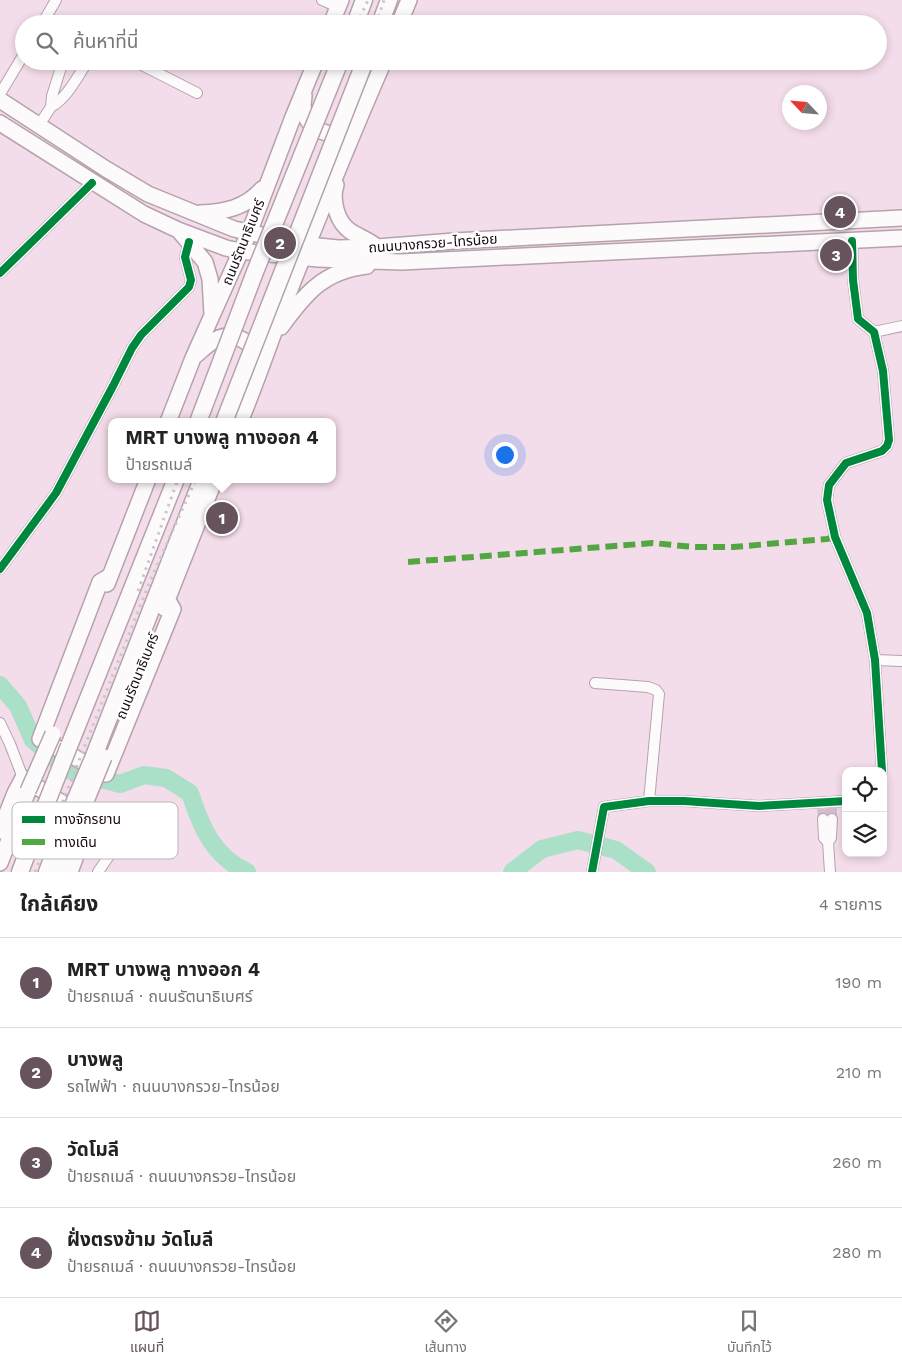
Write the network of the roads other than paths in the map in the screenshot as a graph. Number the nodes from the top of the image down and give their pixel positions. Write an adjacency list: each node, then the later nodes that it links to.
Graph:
1 (56, 0): 7 (street)
2 (322, 0): 6 (street)
3 (364, 0): 8 (main road)
4 (389, 0): 9 (main road)
5 (409, 0): 10 (main road)
6 (339, 4)
7 (47, 15)
8 (358, 15)
9 (383, 15)
10 (403, 15)
11 (15, 69): 21 (street)
12 (60, 70): 23 (street)
13 (82, 70): 23 (street)
14 (152, 70): 20 (street)
15 (312, 70): 19 (main road, ถนนรัตนาธิเบศร์)
16 (336, 70): 49 (main road, ถนนรัตนาธิเบศร์, bridge)
17 (361, 70): 50 (main road, bridge)
18 (380, 70): 24 (main road)
19 (307, 83): 24 (main road); 29 (main road, ถนนรัตนาธิเบศร์)
20 (197, 93)
21 (0, 94)
22 (0, 100): 26 (main road, ถนนบางกรวย-ไทรน้อย)
23 (51, 107): 26 (street)
24 (363, 111): 27 (main road)
25 (0, 124): 28 (main road)
26 (39, 125): 30 (main road, ถนนบางกรวย-ไทรน้อย)
27 (347, 148): 37 (main road); 39 (main road)
28 (92, 182): 35 (main road); 41 (street)
29 (268, 182): 30 (main road); 33 (main road, ถนนรัตนาธิเบศร์)
30 (202, 216): 33 (main road, ถนนบางกรวย-ไทรน้อย); 35 (main road)
31 (902, 218): 32 (main road, ถนนบางกรวย-ไทรน้อย)
32 (851, 220): 36 (main road); 37 (main road, ถนนบางกรวย-ไทรน้อย)
33 (249, 232): 38 (main road, ถนนรัตนาธิเบศร์); 39 (main road, ถนนบางกรวย-ไทรน้อย)
34 (902, 238): 36 (main road, ถนนบางกรวย-ไทรน้อย)
35 (195, 240): 38 (main road, ถนนบางกรวย-ไทรน้อย); 42 (main road); 56 (street)
36 (852, 241): 40 (main road, ถนนบางกรวย-ไทรน้อย); 44 (street)
37 (377, 247): 39 (main road, ถนนบางกรวย-ไทรน้อย)
38 (240, 251): 39 (main road, ถนนบางกรวย-ไทรน้อย); 42 (main road, ถนนรัตนาธิเบศร์)
39 (306, 252): 40 (main road, ถนนบางกรวย-ไทรน้อย); 45 (main road)
40 (400, 262): 45 (main road)
41 (0, 273)
42 (212, 315): 46 (main road, ถนนรัตนาธิเบศร์)
43 (902, 326): 44 (street)
44 (874, 332): 59 (street)
45 (268, 346): 47 (main road)
46 (193, 358): 47 (main road); 48 (main road, ถนนรัตนาธิเบศร์)
47 (258, 378): 51 (main road)
48 (170, 418)
49 (200, 418)
50 (226, 418)
51 (242, 418)
52 (146, 483): 57 (main road)
53 (174, 483): 68 (main road, bridge)
54 (200, 483): 63 (main road, ถนนรัตนาธิเบศร์)
55 (213, 483): 58 (main road, ถนนรัตนาธิเบศร์)
56 (0, 568)
57 (110, 576): 58 (main road); 65 (main road, bridge)
58 (167, 599): 63 (main road, ถนนรัตนาธิเบศร์)
59 (875, 660): 60 (street); 64 (street)
60 (902, 661)
61 (595, 683): 66 (street)
62 (0, 723): 65 (street)
63 (99, 756): 70 (main road, ถนนรัตนาธิเบศร์, bridge)
64 (882, 767)
65 (26, 785): 67 (main road); 69 (main road); 74 (main road)
66 (649, 801): 72 (street); 86 (street)
67 (20, 802)
68 (47, 802)
69 (57, 802)
70 (80, 802)
71 (842, 803): 72 (street)
72 (828, 810): 87 (street)
73 (12, 827): 80 (main road)
74 (0, 831)
75 (25, 859): 81 (main road, bridge)
76 (54, 859): 82 (main road, ถนนรัตนาธิเบศร์)
77 (61, 859): 83 (main road, ถนนรัตนาธิเบศร์)
78 (75, 859): 84 (main road)
79 (107, 859): 85 (street)
80 (0, 863)
81 (20, 872)
82 (47, 872)
83 (57, 872)
84 (70, 872)
85 (98, 872)
86 (592, 872)
87 (830, 872)

